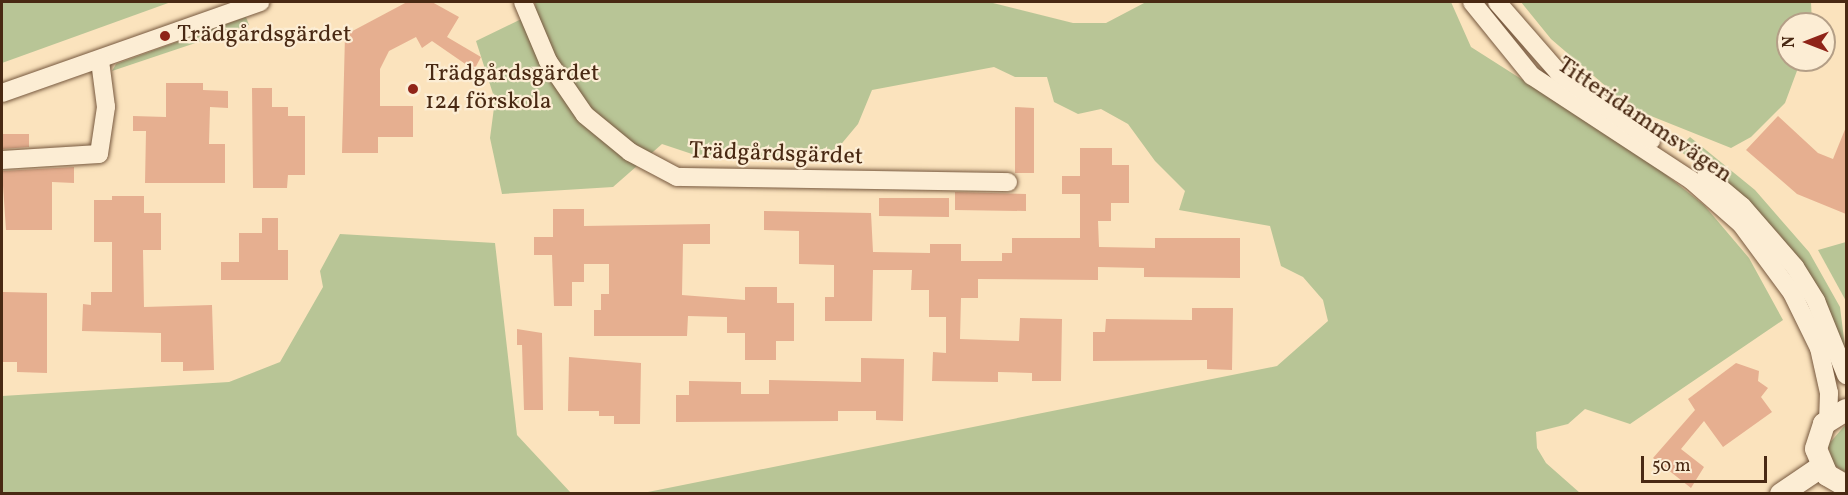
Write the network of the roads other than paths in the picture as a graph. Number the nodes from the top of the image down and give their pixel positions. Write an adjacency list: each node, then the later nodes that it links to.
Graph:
1 (260, 2): 5 (street)
2 (523, 2): 8 (street, Trädgårdsgärdet)
3 (1472, 2): 10 (street, Titteridammsvägen)
4 (1497, 2): 9 (street, Titteridammsvägen)
5 (100, 61): 6 (street); 7 (street)
6 (2, 93)
7 (2, 160)
8 (1008, 182)
9 (1846, 375)
10 (1837, 415): 11 (street)
11 (1821, 467): 12 (street); 13 (street)
12 (1846, 486)
13 (1781, 494)

